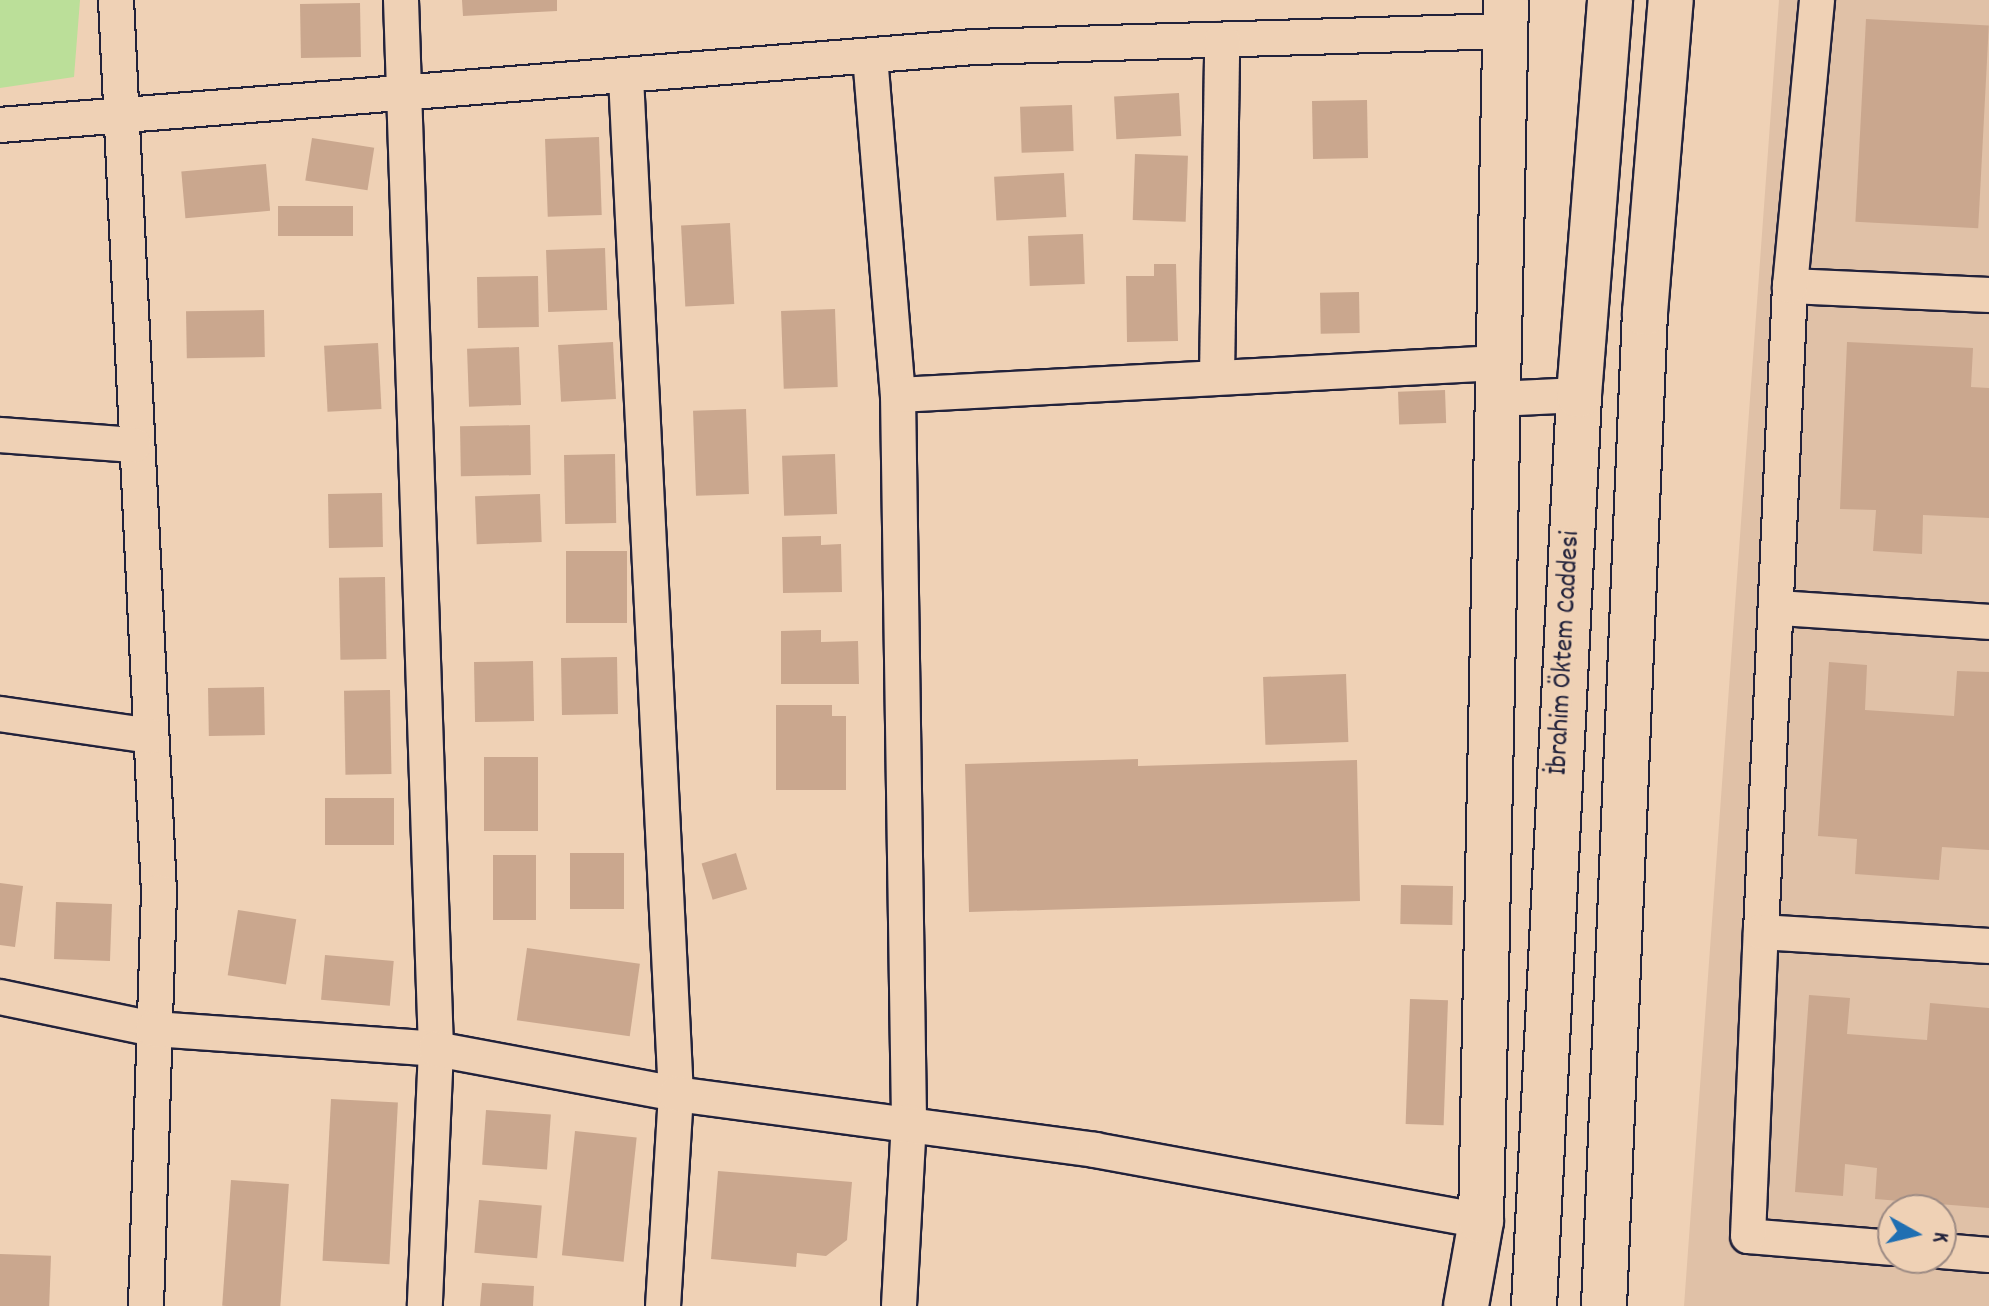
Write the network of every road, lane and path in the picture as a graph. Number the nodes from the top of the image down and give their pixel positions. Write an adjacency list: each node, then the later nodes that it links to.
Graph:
1 (116, 0): 11 (street)
2 (401, 0): 10 (street)
3 (1610, 0): 18 (main road, İbrahim Öktem Caddesi)
4 (1671, 0): 42 (main road)
5 (1817, 0): 13 (street)
6 (1506, 16): 7 (street); 16 (main road)
7 (1222, 40): 8 (street); 15 (street)
8 (870, 56): 9 (street); 17 (street)
9 (626, 77): 10 (street); 30 (street)
10 (401, 95): 11 (street); 29 (street)
11 (119, 119): 12 (street); 20 (street)
12 (0, 125)
13 (1790, 286): 14 (street); 21 (street)
14 (1989, 295)
15 (1217, 376): 16 (street); 17 (street)
16 (1498, 381): 18 (street); 32 (main road)
17 (898, 395): 31 (street)
18 (1579, 395): 41 (main road, İbrahim Öktem Caddesi)
19 (0, 435): 20 (street)
20 (134, 445): 24 (street)
21 (1779, 608): 22 (street); 25 (street)
22 (1989, 622)
23 (0, 714): 24 (street)
24 (150, 736): 28 (street)
25 (1761, 932): 26 (street); 33 (street)
26 (1989, 946)
27 (0, 997): 28 (street)
28 (153, 1029): 29 (street); 36 (street)
29 (436, 1049): 30 (street); 37 (street)
30 (676, 1094): 31 (street); 38 (street)
31 (909, 1121): 32 (street); 39 (street)
32 (1481, 1221): 40 (main road)
33 (1877, 1247)
34 (1957, 1252): 35 (street)
35 (1989, 1255)
36 (146, 1306)
37 (425, 1306)
38 (663, 1306)
39 (899, 1306)
40 (1466, 1306)
41 (1534, 1306)
42 (1604, 1306)

